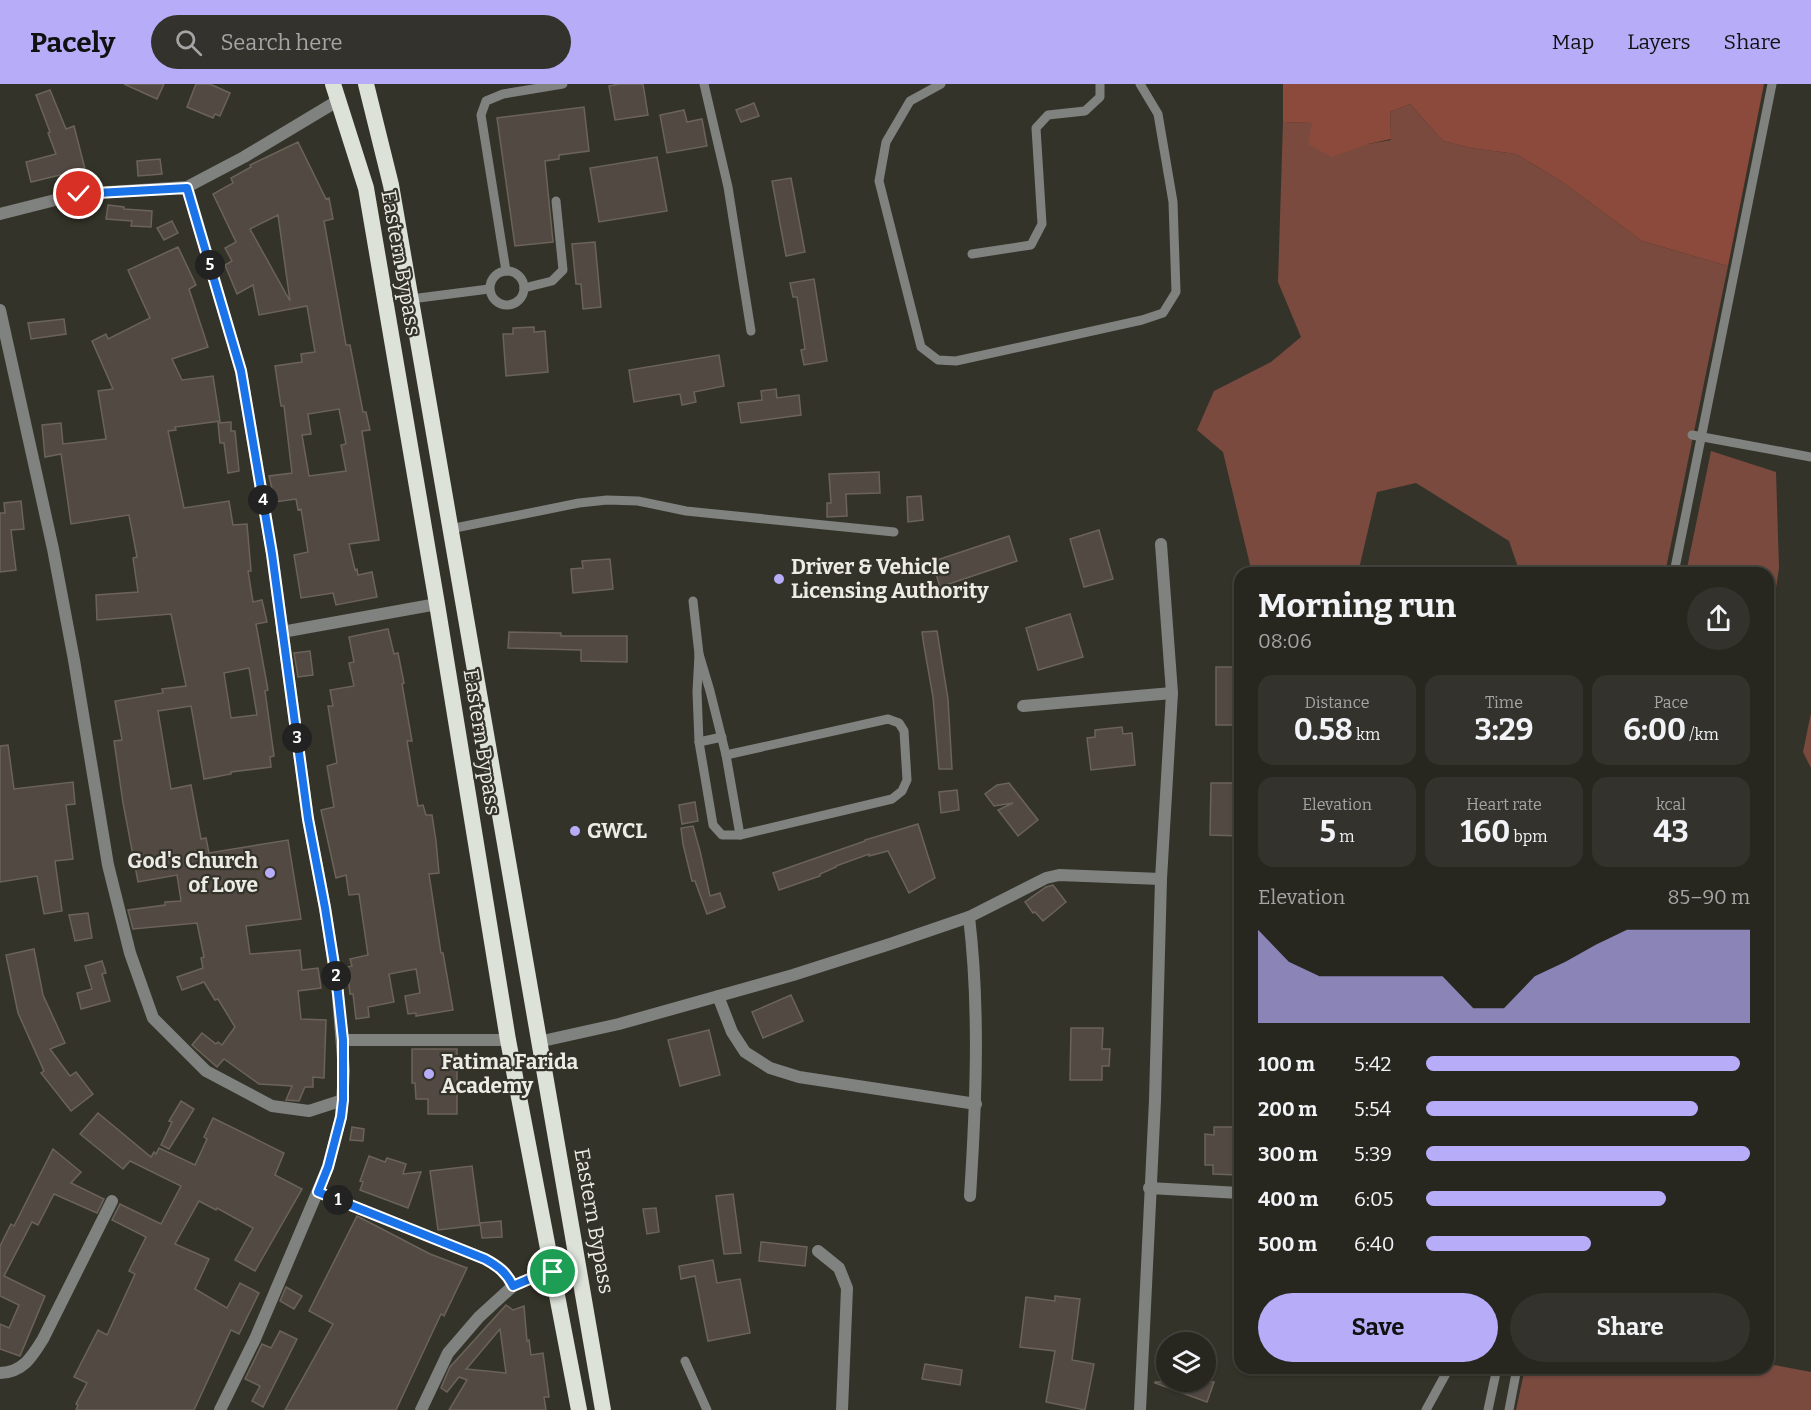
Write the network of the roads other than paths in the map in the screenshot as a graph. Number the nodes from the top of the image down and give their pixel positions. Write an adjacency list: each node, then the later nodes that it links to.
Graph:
1 (333, 84): 9 (highway, Eastern Bypass)
2 (563, 84): 14 (lane)
3 (704, 84): 19 (lane)
4 (941, 84): 6 (lane)
5 (1101, 84): 13 (lane)
6 (1140, 84)
7 (1772, 84): 20 (lane)
8 (368, 85): 17 (highway, Eastern Bypass)
9 (339, 100): 10 (street); 27 (highway, Eastern Bypass)
10 (187, 188): 12 (street); 28 (street)
11 (556, 201): 15 (lane)
12 (0, 214)
13 (972, 254)
14 (506, 271): 15 (lane); 16 (lane)
15 (524, 288): 16 (lane)
16 (489, 289): 17 (lane)
17 (411, 299): 22 (highway, Eastern Bypass)
18 (0, 310): 42 (street)
19 (751, 330)
20 (1697, 436): 21 (lane); 25 (lane)
21 (1811, 457)
22 (450, 529): 23 (lane); 41 (highway, Eastern Bypass)
23 (894, 532)
24 (1161, 544): 30 (street)
25 (1675, 567)
26 (693, 602): 29 (lane)
27 (437, 604): 28 (street); 40 (highway, Eastern Bypass)
28 (282, 632): 39 (street)
29 (699, 654): 32 (lane); 33 (lane)
30 (1172, 693): 31 (street); 36 (street)
31 (1023, 706)
32 (722, 737): 33 (lane); 34 (lane)
33 (699, 742): 35 (lane)
34 (726, 755): 35 (lane); 35 (lane)
35 (740, 835)
36 (1161, 879): 37 (street); 44 (street)
37 (969, 917): 38 (street); 43 (street)
38 (718, 996): 41 (street); 43 (street)
39 (343, 1040): 40 (street); 42 (street)
40 (508, 1041): 50 (highway, Eastern Bypass)
41 (538, 1042): 60 (highway, Eastern Bypass)
42 (343, 1100): 45 (street)
43 (976, 1104): 47 (street)
44 (1149, 1188): 46 (street); 63 (street)
45 (318, 1192): 51 (street); 57 (street)
46 (1234, 1193)
47 (970, 1196)
48 (112, 1201): 53 (street)
49 (818, 1251): 62 (street)
50 (553, 1272): 51 (street); 59 (highway, Eastern Bypass)
51 (513, 1286): 58 (street)
52 (685, 1361): 61 (lane)
53 (0, 1372)
54 (1446, 1374): 64 (lane)
55 (1496, 1374): 65 (lane)
56 (1517, 1374): 66 (lane)
57 (220, 1410)
58 (421, 1410)
59 (579, 1410)
60 (603, 1410)
61 (707, 1410)
62 (842, 1410)
63 (1140, 1410)
64 (1426, 1410)
65 (1488, 1410)
66 (1509, 1410)

